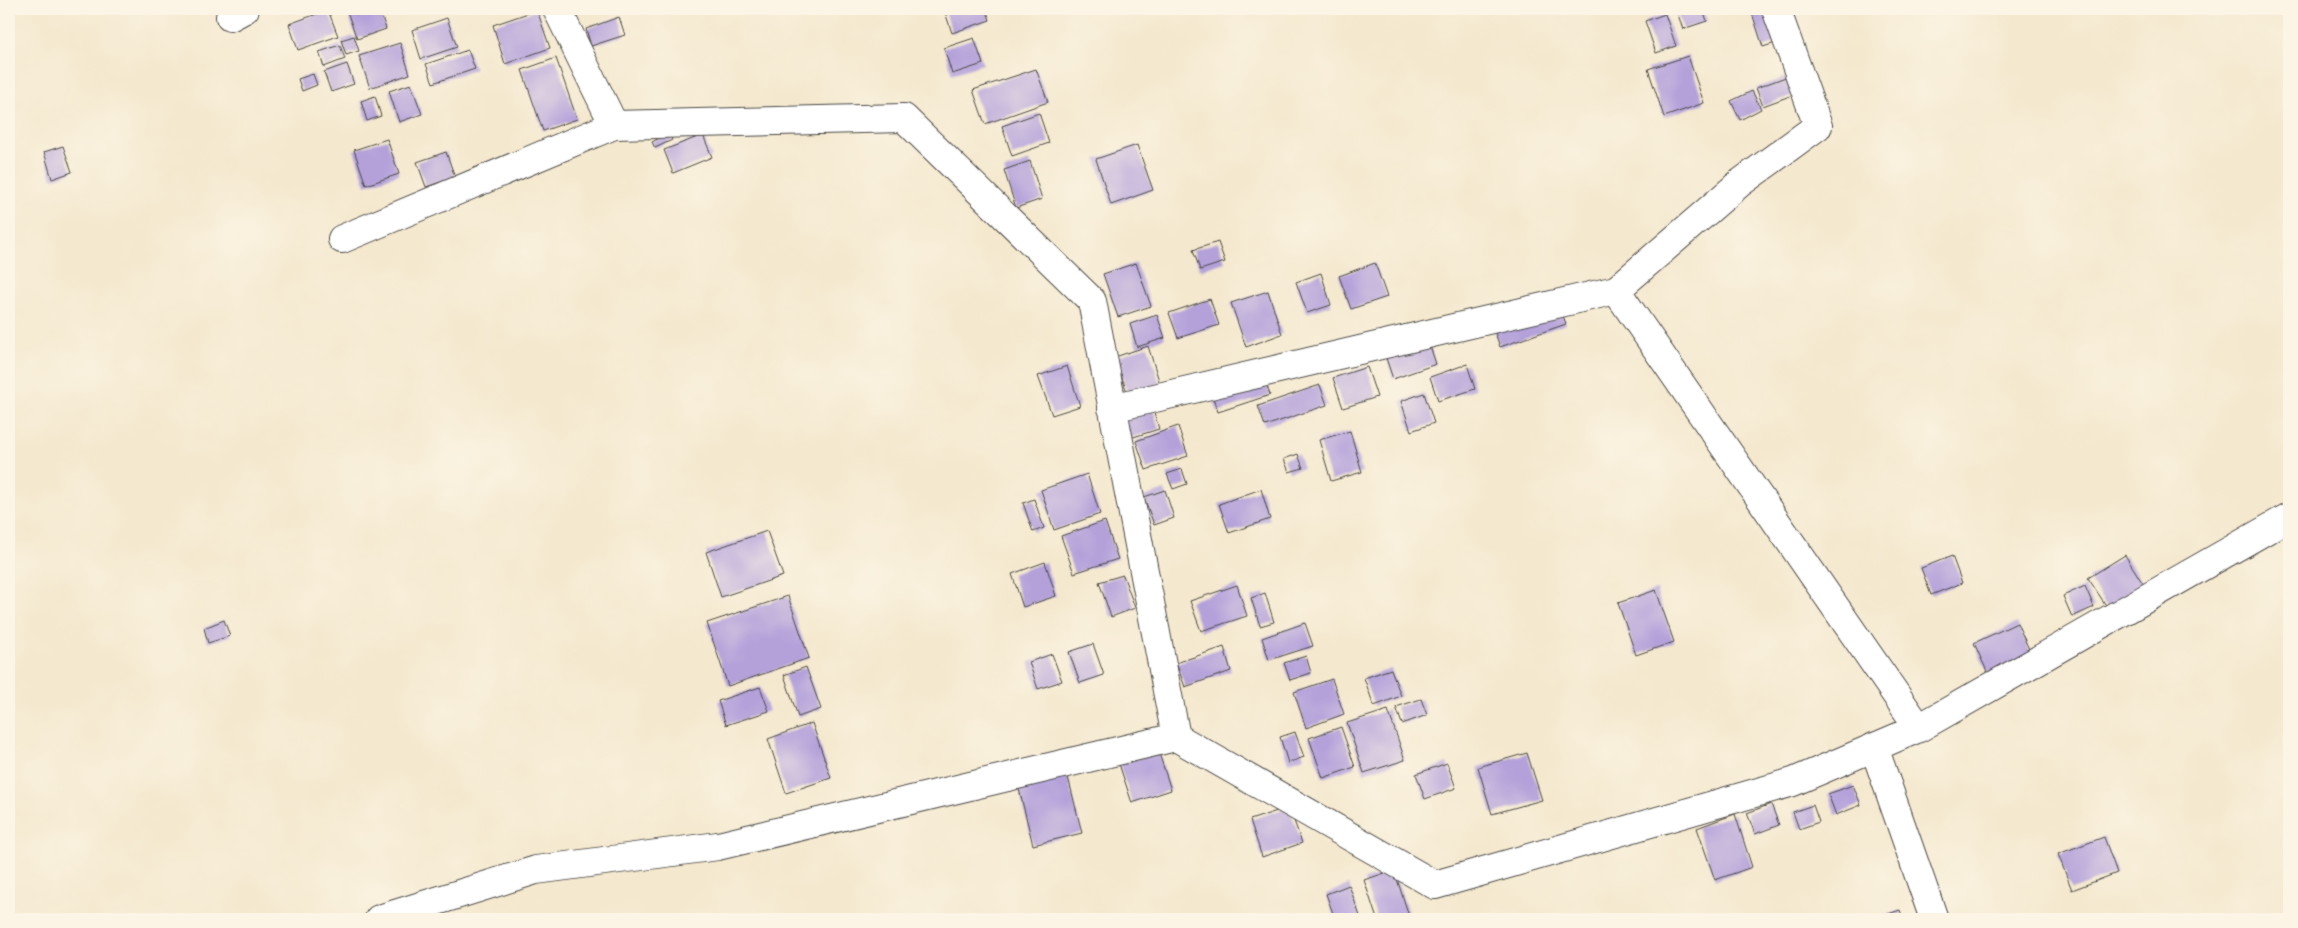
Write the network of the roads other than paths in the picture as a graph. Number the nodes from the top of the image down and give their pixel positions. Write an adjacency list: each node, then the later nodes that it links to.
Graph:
1 (557, 9): 3 (street)
2 (1776, 9): 5 (street)
3 (614, 125): 4 (street); 6 (street)
4 (342, 239)
5 (1616, 290): 6 (street); 8 (street)
6 (1112, 408): 9 (street)
7 (2289, 517): 8 (street)
8 (1919, 728): 10 (street)
9 (1176, 737): 10 (street); 11 (street)
10 (1874, 747): 12 (street)
11 (379, 919)
12 (1934, 919)

